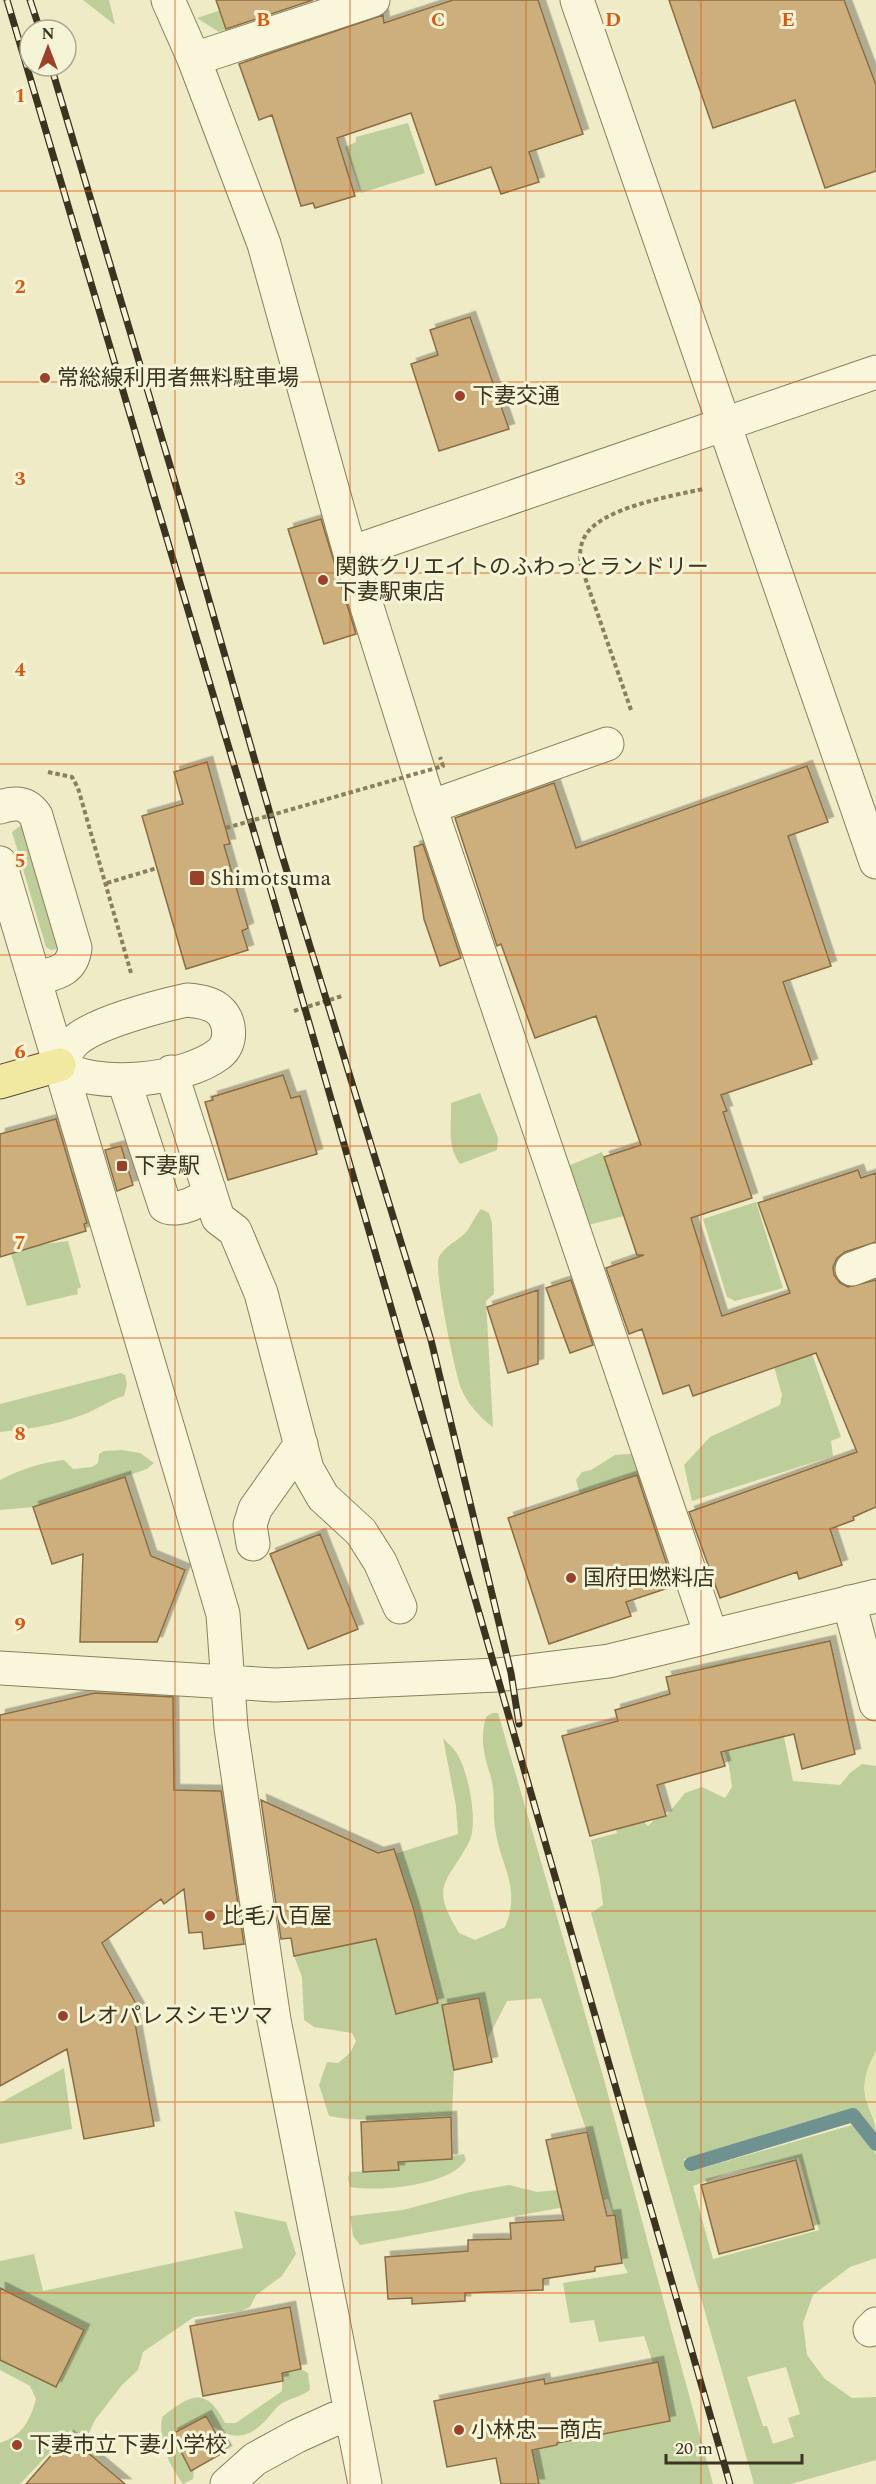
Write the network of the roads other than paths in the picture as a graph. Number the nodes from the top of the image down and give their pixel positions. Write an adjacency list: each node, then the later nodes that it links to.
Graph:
1 (168, 0): 4 (street)
2 (373, 0): 4 (street)
3 (577, 0): 6 (street)
4 (194, 59): 7 (street)
5 (876, 372): 6 (street)
6 (724, 424): 7 (street); 11 (street)
7 (362, 548): 10 (street)
8 (607, 744): 10 (street)
9 (0, 807): 14 (street)
10 (430, 807): 24 (street)
11 (869, 817): 12 (street)
12 (876, 862)
13 (0, 864): 14 (street)
14 (35, 979): 15 (street)
15 (59, 1065): 16 (street); 17 (street); 18 (main road); 26 (street)
16 (171, 1072): 17 (street); 19 (street)
17 (124, 1081): 19 (street)
18 (0, 1082)
19 (209, 1189): 20 (street)
20 (301, 1444): 21 (street); 23 (street)
21 (253, 1544)
22 (863, 1599): 24 (street); 27 (street)
23 (400, 1607)
24 (711, 1635): 26 (street)
25 (0, 1668): 26 (street)
26 (226, 1684): 28 (street)
27 (876, 1704)
28 (350, 2412): 29 (street); 30 (street)
29 (227, 2484)
30 (365, 2484)

